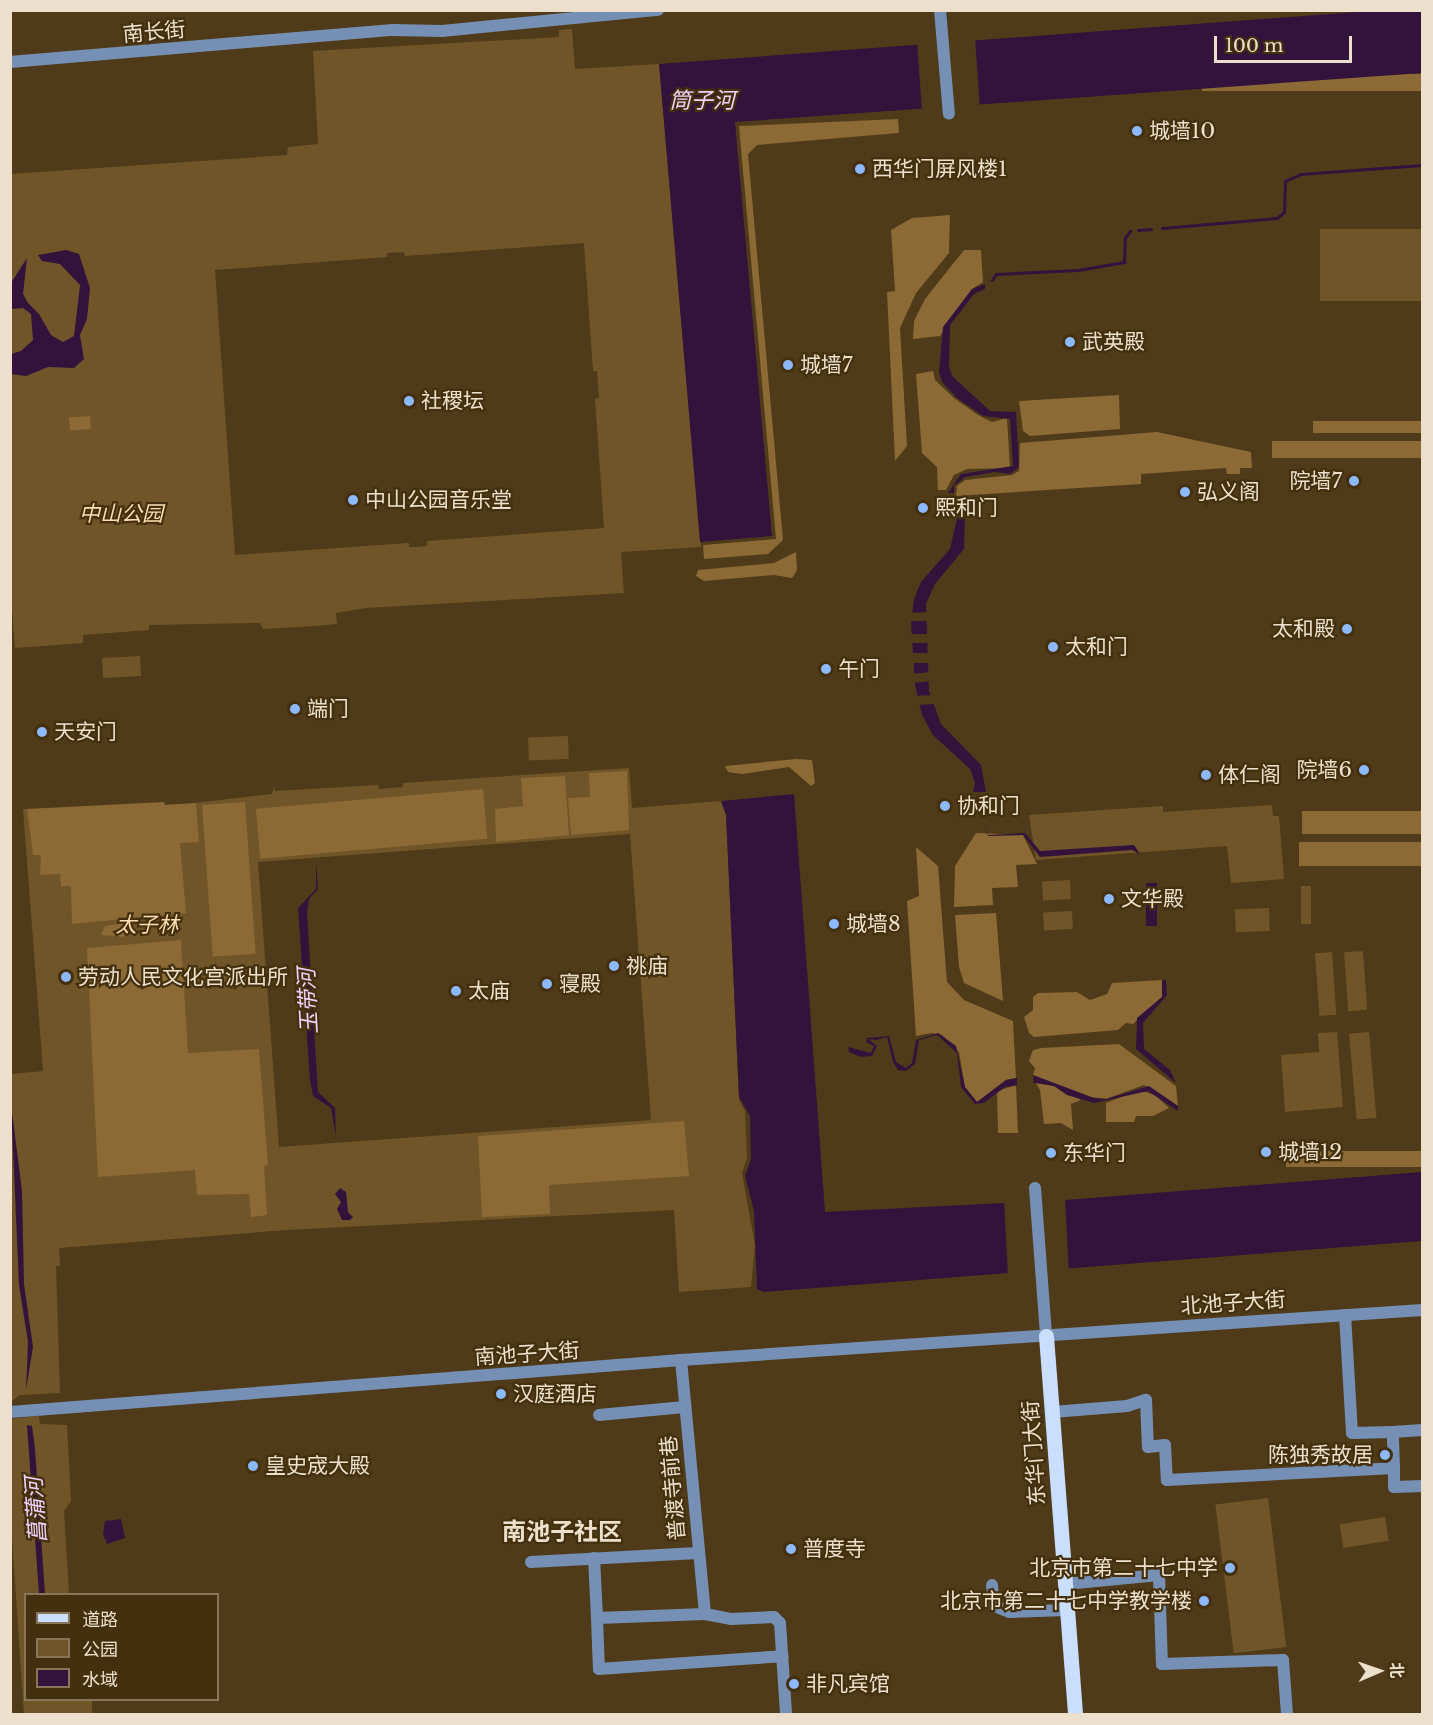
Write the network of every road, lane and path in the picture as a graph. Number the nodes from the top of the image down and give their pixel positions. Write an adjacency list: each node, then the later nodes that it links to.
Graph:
1 (658, 10): 3 (street, 南长街)
2 (940, 10): 5 (street)
3 (624, 13): 4 (street, 南长街)
4 (10, 62)
5 (949, 114)
6 (1036, 1194): 9 (street, 东华门大街)
7 (1422, 1310): 8 (street, 北池子大街)
8 (1345, 1315): 9 (street, 北池子大街); 16 (street)
9 (1046, 1336): 10 (street, 南池子大街); 13 (main road, 东华门大街)
10 (681, 1360): 11 (street, 普渡寺前巷); 12 (street, 南池子大街)
11 (685, 1407): 14 (street); 19 (street, 普渡寺前巷)
12 (10, 1412)
13 (1053, 1412): 17 (street); 22 (main road, 东华门大街)
14 (600, 1415)
15 (1422, 1430): 16 (street)
16 (1393, 1432): 17 (street)
17 (1394, 1468): 18 (street)
18 (1422, 1486)
19 (698, 1553): 20 (street); 25 (street, 普渡寺前巷)
20 (594, 1558): 21 (street); 26 (street)
21 (531, 1563)
22 (1065, 1584): 24 (main road, 东华门大街); 30 (street)
23 (992, 1585): 24 (street)
24 (1066, 1610): 29 (main road, 东华门大街)
25 (705, 1614): 26 (street); 27 (street)
26 (597, 1618): 27 (street)
27 (783, 1656): 28 (street)
28 (786, 1714)
29 (1075, 1714)
30 (1287, 1714)

